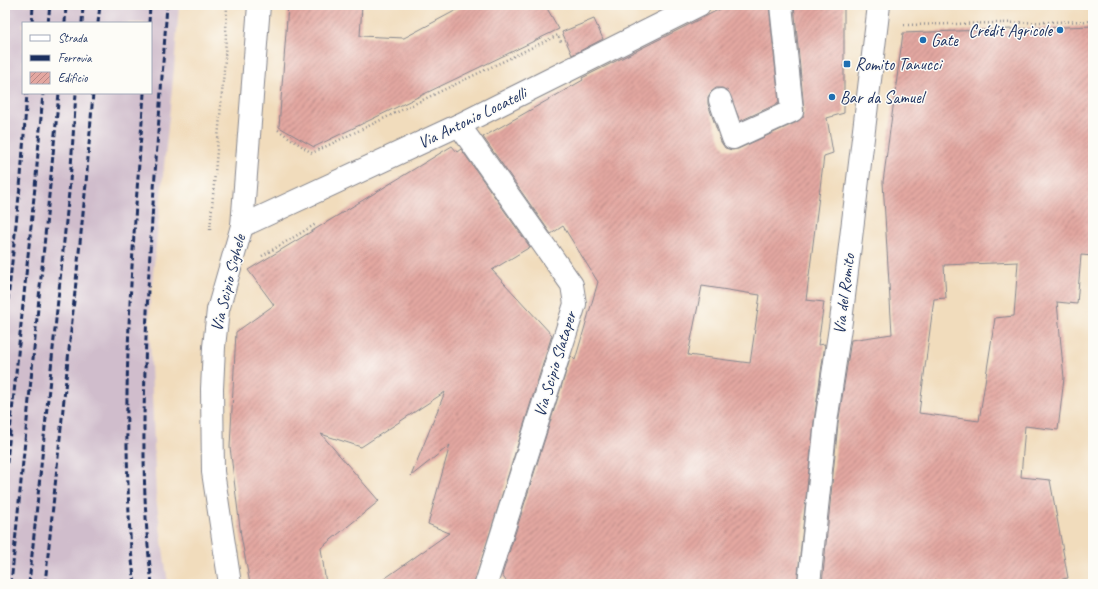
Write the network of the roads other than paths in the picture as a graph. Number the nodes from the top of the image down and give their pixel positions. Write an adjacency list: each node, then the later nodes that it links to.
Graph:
1 (259, 5): 7 (street, Via Scipio Sighele)
2 (699, 5): 6 (street, Via Antonio Locatelli)
3 (781, 5): 5 (street)
4 (879, 5): 10 (street, Via del Romito)
5 (720, 100)
6 (459, 125): 7 (street, Via Antonio Locatelli); 9 (street, Via Scipio Slataper)
7 (242, 226): 8 (street, Via Scipio Sighele)
8 (230, 584)
9 (486, 584)
10 (810, 584)

